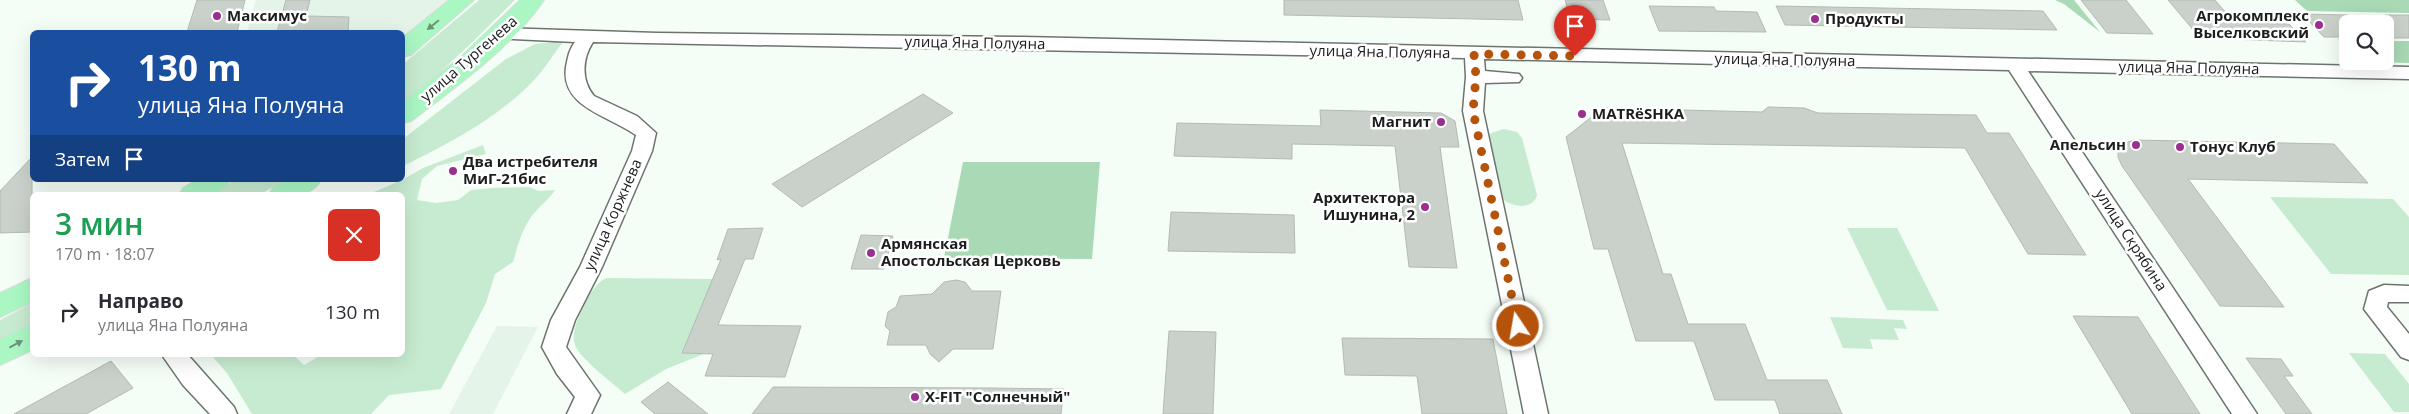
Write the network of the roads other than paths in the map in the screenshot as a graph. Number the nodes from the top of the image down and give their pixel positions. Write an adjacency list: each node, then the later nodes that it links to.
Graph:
1 (463, 0): 5 (main road, one-way to 5)
2 (533, 0): 3 (main road, улица Тургенева)
3 (500, 34): 4 (street, улица Яна Полуяна); 11 (main road, улица Тургенева)
4 (587, 37): 6 (street, улица Яна Полуяна); 24 (street, улица Коржнева)
5 (405, 48)
6 (1474, 54): 7 (street, улица Яна Полуяна); 9 (street)
7 (2018, 65): 8 (street, улица Яна Полуяна); 26 (street, улица Скрябина)
8 (2409, 73)
9 (1476, 77): 10 (street); 25 (street)
10 (1512, 78)
11 (405, 113)
12 (214, 182): 14 (main road)
13 (305, 182): 15 (main road)
14 (198, 192)
15 (288, 192)
16 (30, 291): 18 (main road)
17 (2409, 294): 20 (street)
18 (0, 306)
19 (30, 337): 21 (main road, one-way to 19)
20 (2409, 351)
21 (0, 353)
22 (176, 357): 23 (street)
23 (225, 414)
24 (579, 414)
25 (1536, 414)
26 (2245, 414)

